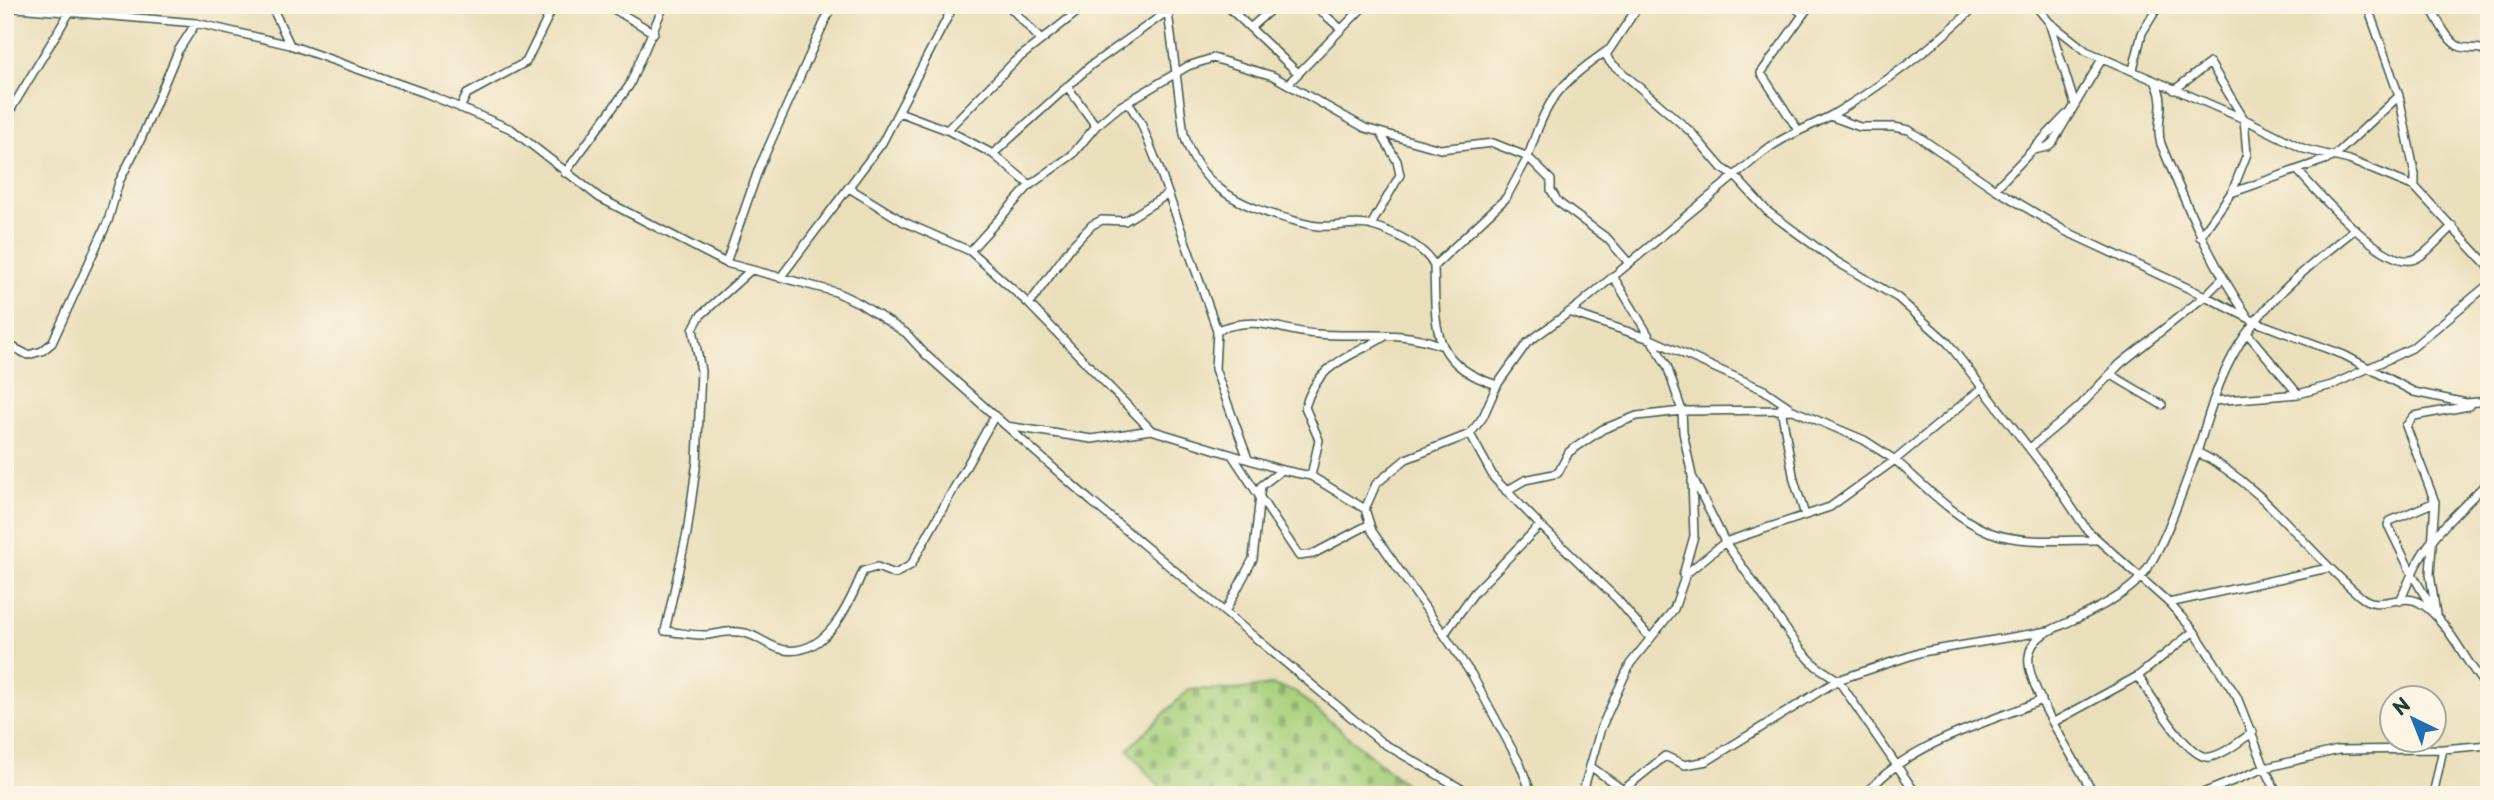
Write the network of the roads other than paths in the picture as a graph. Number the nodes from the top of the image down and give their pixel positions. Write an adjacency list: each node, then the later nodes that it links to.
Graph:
1 (271, 5): 31 (street)
2 (554, 5): 45 (street)
3 (607, 5): 29 (street)
4 (664, 5): 29 (street)
5 (954, 5): 46 (street)
6 (1008, 5): 30 (street)
7 (1086, 5): 30 (street)
8 (1226, 5): 27 (street)
9 (1276, 5): 27 (street)
10 (1314, 5): 28 (street)
11 (1365, 5): 28 (street)
12 (1640, 5): 32 (street)
13 (1792, 5): 23 (street)
14 (1810, 5): 23 (street)
15 (1977, 5): 47 (street)
16 (2035, 5): 25 (street)
17 (2159, 5): 35 (street)
18 (2367, 5): 42 (street)
19 (2429, 5): 33 (street)
20 (5, 7): 24 (street)
21 (829, 7): 72 (street)
22 (1168, 8): 36 (street); 40 (street)
23 (1803, 14): 52 (street)
24 (68, 15): 26 (street); 49 (street)
25 (2049, 22): 34 (street); 44 (street)
26 (196, 23): 31 (street); 88 (street)
27 (1250, 28): 37 (street)
28 (1341, 29): 37 (street)
29 (654, 33): 58 (street)
30 (1040, 38): 51 (street)
31 (290, 45): 45 (street)
32 (1611, 48): 56 (street); 59 (street)
33 (2489, 54)
34 (2102, 59): 35 (street); 44 (street)
35 (2133, 71): 38 (street)
36 (1177, 73): 39 (street); 43 (street); 66 (street)
37 (1298, 74): 39 (street)
38 (2156, 83): 41 (street); 69 (street)
39 (1288, 84): 53 (street)
40 (1067, 86): 50 (street); 54 (street)
41 (2174, 90): 48 (street); 48 (street)
42 (2399, 96): 55 (street); 61 (street)
43 (1128, 102): 50 (street); 65 (street)
44 (2073, 107): 63 (street)
45 (460, 108): 58 (street)
46 (899, 112): 51 (street); 62 (street)
47 (1830, 116): 52 (street); 63 (street)
48 (2244, 118): 55 (street); 64 (street)
49 (5, 119)
50 (1096, 126): 60 (street)
51 (947, 130): 54 (street)
52 (1798, 131): 59 (street)
53 (1381, 133): 56 (street); 66 (street)
54 (993, 154): 60 (street)
55 (2333, 157): 57 (street); 61 (street)
56 (1528, 158): 71 (street); 74 (street)
57 (2297, 170): 64 (street); 68 (street)
58 (565, 173): 72 (street)
59 (1735, 176): 71 (street); 93 (street)
60 (1030, 184): 70 (street)
61 (2415, 187): 67 (street)
62 (849, 188): 70 (street); 77 (street)
63 (1995, 189): 80 (street)
64 (2231, 193): 69 (street)
65 (1168, 194): 81 (street); 84 (street)
66 (1371, 225): 74 (street)
67 (2453, 226): 68 (street); 73 (street)
68 (2355, 229): 83 (street)
69 (2200, 237): 78 (street)
70 (970, 251): 81 (street)
71 (1628, 262): 76 (street)
72 (726, 263): 75 (street)
73 (2487, 264)
74 (1434, 266): 89 (street)
75 (751, 270): 77 (street); 102 (street)
76 (1613, 276): 82 (street); 87 (street)
77 (780, 278): 102 (street)
78 (2222, 279): 80 (street); 83 (street)
79 (2489, 284): 90 (street)
80 (2205, 296): 83 (street); 91 (street)
81 (1029, 304): 104 (street)
82 (1569, 312): 87 (street); 92 (street)
83 (2252, 320): 86 (street); 90 (street)
84 (1217, 330): 85 (street); 109 (street)
85 (1390, 333): 89 (street); 112 (street)
86 (2247, 333): 94 (street); 95 (street)
87 (1653, 340): 100 (street); 101 (street)
88 (5, 343)
89 (1440, 345): 92 (street)
90 (2369, 368): 94 (street); 97 (street)
91 (2109, 374): 98 (street); 106 (street)
92 (1497, 385): 105 (street)
93 (1982, 388): 106 (street); 110 (street)
94 (2298, 394): 95 (street)
95 (2213, 401): 107 (street)
96 (2489, 401): 97 (street)
97 (2474, 404): 117 (street)
98 (2162, 405)
99 (1781, 408): 100 (street); 101 (street); 119 (street)
100 (1793, 410): 110 (street)
101 (1682, 411): 113 (street); 115 (street)
102 (994, 417): 103 (street)
103 (1005, 426): 104 (street); 131 (street)
104 (1151, 430): 108 (street)
105 (1470, 434): 115 (street); 118 (street)
106 (2029, 448): 123 (street)
107 (2197, 452): 125 (street); 127 (street)
108 (1231, 453): 109 (street); 116 (street)
109 (1248, 459): 111 (street)
110 (1895, 460): 119 (street); 123 (street)
111 (1282, 470): 112 (street); 116 (street)
112 (1311, 476): 118 (street)
113 (1692, 476): 124 (street); 128 (street)
114 (2489, 480): 122 (street)
115 (1506, 491): 120 (street)
116 (1260, 497): 121 (street); 131 (street)
117 (2435, 502): 122 (street); 126 (street)
118 (1365, 509): 121 (street)
119 (1805, 515): 124 (street)
120 (1540, 524): 135 (street); 136 (street)
121 (1368, 525): 135 (street)
122 (2435, 534): 126 (street); 132 (street)
123 (2096, 540): 127 (street)
124 (1725, 542): 128 (street); 138 (street)
125 (2328, 568): 129 (street); 130 (street)
126 (2412, 574): 129 (street); 132 (street)
127 (2140, 579): 130 (street); 133 (street)
128 (1681, 581): 136 (street)
129 (2400, 601): 132 (street)
130 (2169, 603): 134 (street)
131 (1225, 612): 152 (street)
132 (2436, 615): 139 (street)
133 (2048, 631): 138 (street); 140 (street)
134 (2194, 631): 137 (street); 142 (street)
135 (1445, 633): 153 (street)
136 (1650, 638): 148 (street)
137 (2138, 676): 141 (street); 142 (street)
138 (1838, 680): 147 (street); 150 (street)
139 (2489, 690)
140 (2042, 701): 141 (street); 147 (street)
141 (2054, 722): 151 (street)
142 (2253, 732): 149 (street)
143 (2489, 745): 144 (street)
144 (2448, 749)
145 (2378, 750): 149 (street)
146 (2442, 754): 159 (street)
147 (1898, 764): 155 (street); 156 (street)
148 (1590, 765): 150 (street); 154 (street)
149 (2265, 768): 157 (street); 158 (street)
150 (1626, 792)
151 (2093, 794)
152 (1472, 795)
153 (1532, 795)
154 (1583, 795)
155 (1865, 795)
156 (1917, 795)
157 (2198, 795)
158 (2278, 795)
159 (2433, 795)

